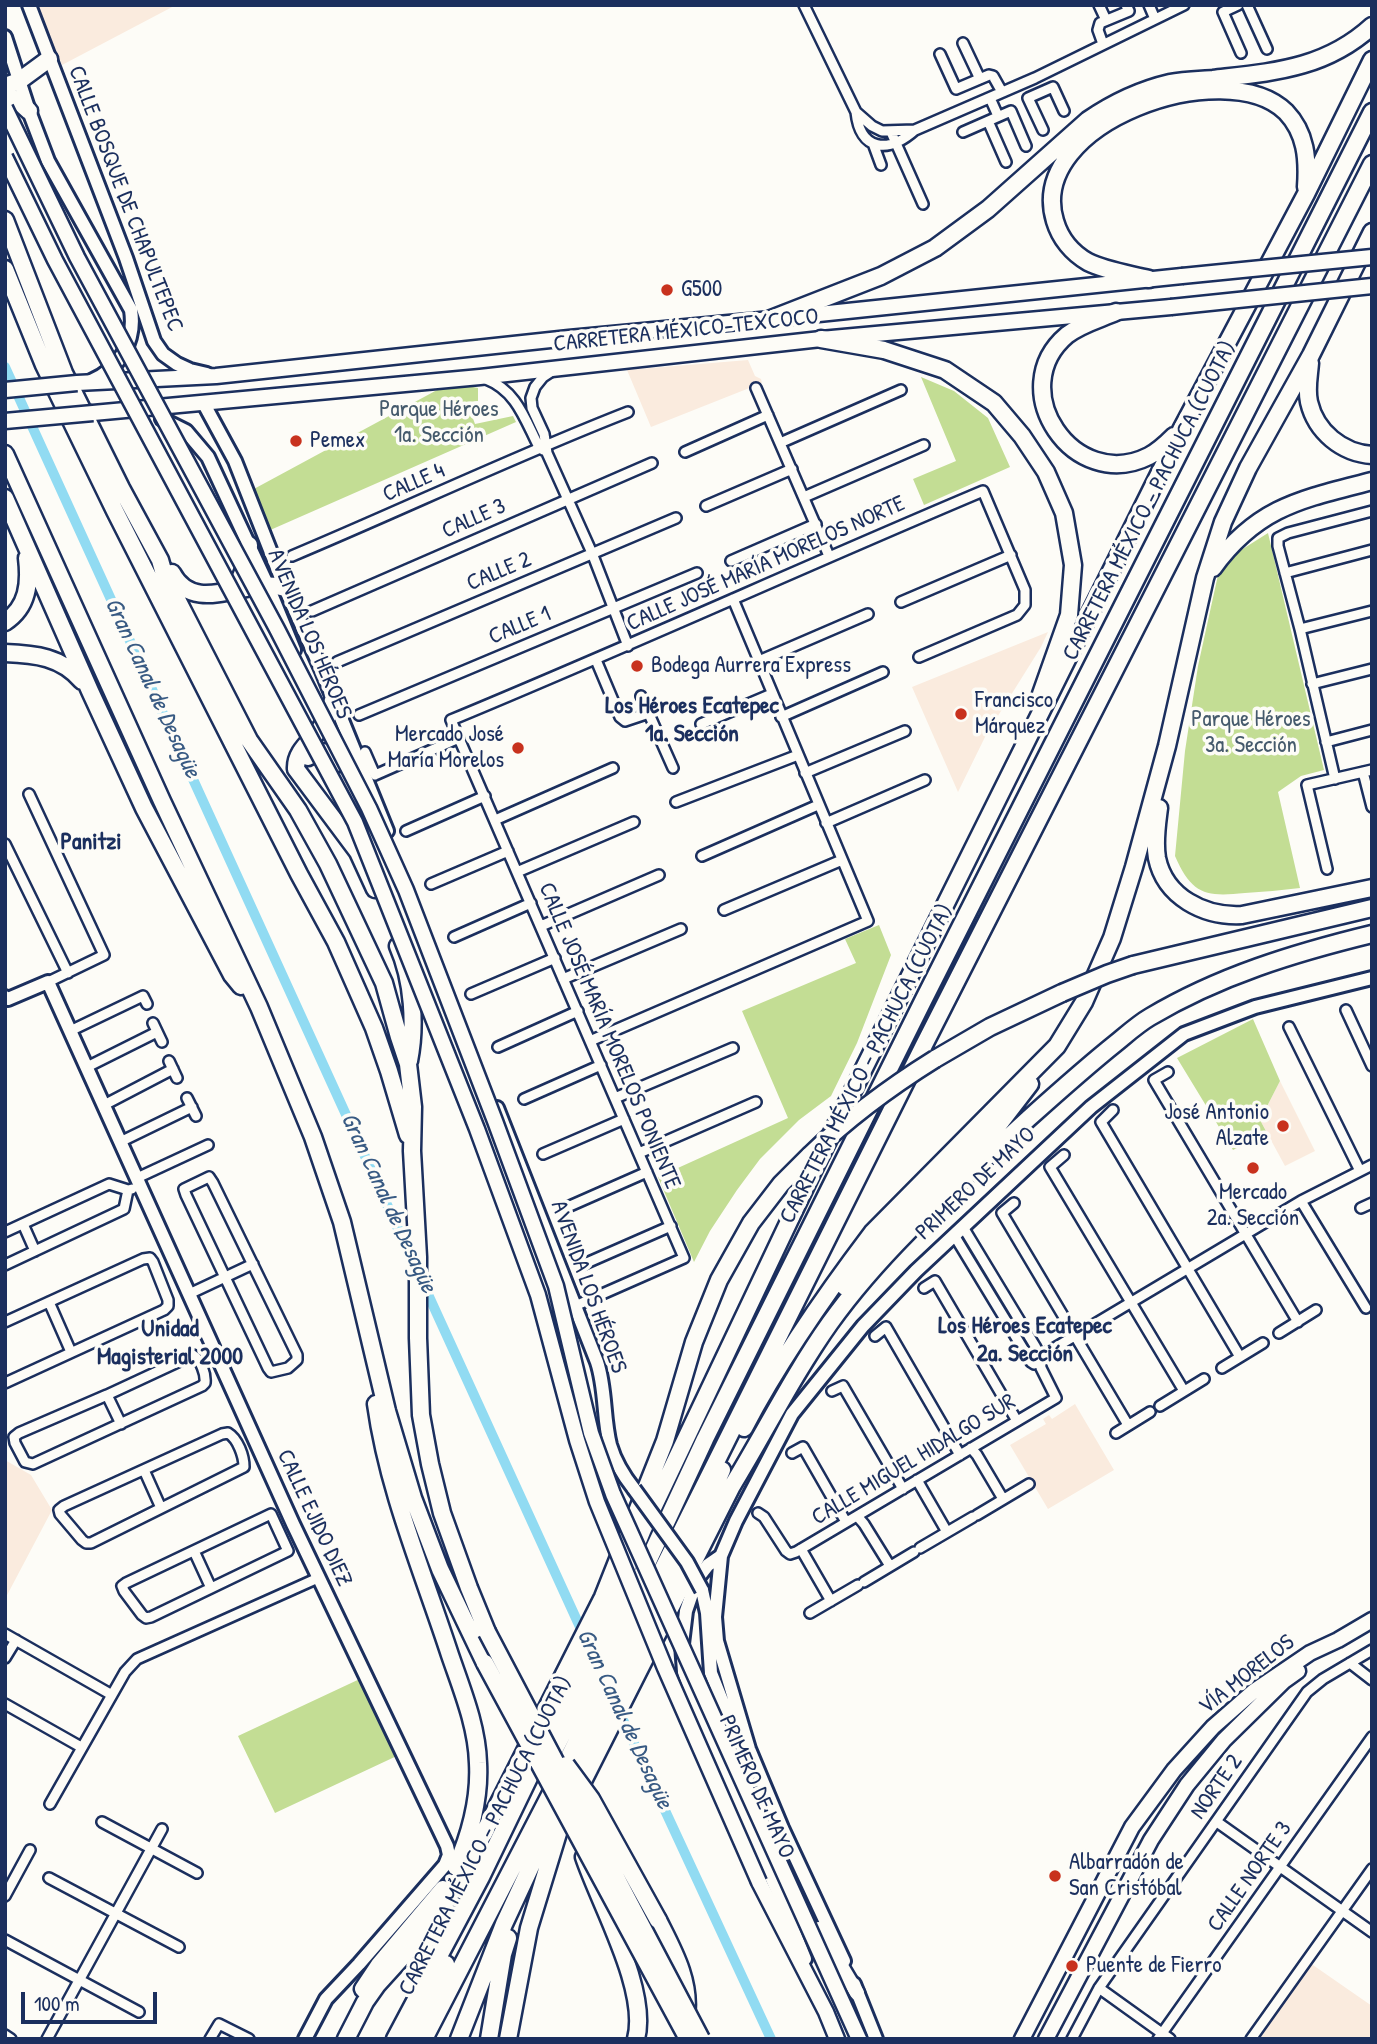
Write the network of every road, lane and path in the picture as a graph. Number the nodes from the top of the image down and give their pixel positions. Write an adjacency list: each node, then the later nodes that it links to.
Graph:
1 (29, 5): 18 (main road, CALLE BOSQUE DE CHAPULTEPEC)
2 (804, 5): 29 (street)
3 (1099, 5): 10 (street)
4 (1126, 5): 10 (street)
5 (1149, 5): 9 (street)
6 (1184, 5): 9 (street)
7 (1247, 5): 15 (street)
8 (1235, 6): 16 (street)
9 (1155, 19): 14 (street)
10 (1106, 20): 14 (street)
11 (1372, 26): 54 (highway)
12 (5, 37): 22 (main road, CALLE BOSQUE DE CHAPULTEPEC)
13 (963, 43): 21 (street)
14 (1103, 44): 20 (street)
15 (1267, 49)
16 (1241, 53)
17 (940, 54): 21 (street)
18 (49, 59): 22 (highway); 58 (main road, CALLE BOSQUE DE CHAPULTEPEC)
19 (1372, 60): 45 (highway)
20 (1035, 78): 23 (street); 24 (street)
21 (980, 79): 23 (street)
22 (12, 83): 28 (main road, CALLE BOSQUE DE CHAPULTEPEC)
23 (1002, 92): 26 (street)
24 (1041, 92): 30 (street); 35 (street)
25 (5, 95): 28 (highway)
26 (990, 98): 32 (street); 34 (street)
27 (5, 108): 294 (main road, bridge)
28 (29, 111): 60 (main road, CALLE BOSQUE DE CHAPULTEPEC)
29 (856, 111): 36 (street); 39 (street)
30 (1064, 111)
31 (1372, 112): 302 (highway, CARRETERA MÉXICO - PACHUCA (CUOTA))
32 (998, 117): 33 (street); 40 (street)
33 (988, 121): 37 (street); 42 (street)
34 (915, 130): 36 (street); 38 (street)
35 (1043, 130)
36 (891, 132): 38 (street)
37 (963, 132)
38 (895, 143): 39 (street); 46 (street)
39 (874, 146): 44 (street)
40 (1026, 146)
41 (5, 157): 337 (main road, bridge)
42 (1006, 162)
43 (1372, 164): 300 (highway, CARRETERA MÉXICO - PACHUCA (CUOTA))
44 (881, 165)
45 (1306, 194): 51 (highway); 71 (highway)
46 (923, 204)
47 (5, 220): 95 (highway)
48 (1372, 232): 56 (highway)
49 (1372, 257): 51 (main road, CARRETERA MÉXICO-TEXCOCO, bridge)
50 (5, 269): 205 (highway)
51 (1149, 279): 54 (main road, CARRETERA MÉXICO-TEXCOCO)
52 (1372, 286): 53 (main road, CARRETERA MÉXICO-TEXCOCO, bridge)
53 (1116, 312): 55 (main road, CARRETERA MÉXICO-TEXCOCO); 71 (highway)
54 (771, 319): 58 (main road, CARRETERA MÉXICO-TEXCOCO)
55 (821, 339): 57 (main road, CARRETERA MÉXICO-TEXCOCO); 137 (highway)
56 (1311, 355): 77 (highway); 99 (highway)
57 (557, 369): 59 (main road, CARRETERA MÉXICO-TEXCOCO); 64 (street)
58 (216, 376): 60 (main road, CARRETERA MÉXICO-TEXCOCO)
59 (480, 377): 65 (street); 66 (main road, CARRETERA MÉXICO-TEXCOCO)
60 (82, 383): 62 (main road, CARRETERA MÉXICO-TEXCOCO, bridge)
61 (756, 388): 69 (street)
62 (5, 390)
63 (901, 390): 72 (street)
64 (531, 398): 65 (street); 74 (street)
65 (517, 402): 74 (street)
66 (204, 404): 67 (main road, CARRETERA MÉXICO-TEXCOCO); 101 (main road, AVENIDA LOS HÉROES)
67 (143, 409): 70 (main road, CARRETERA MÉXICO-TEXCOCO, bridge); 89 (main road, AVENIDA LOS HÉROES)
68 (628, 412): 74 (street, CALLE 4)
69 (768, 415): 72 (street); 75 (street)
70 (5, 421)
71 (1181, 430): 137 (highway)
72 (780, 443): 79 (street)
73 (924, 445): 81 (street)
74 (544, 448): 83 (street); 93 (street, CALLE 4)
75 (685, 452)
76 (5, 454): 180 (highway)
77 (1372, 455)
78 (652, 463): 83 (street, CALLE 3)
79 (792, 469): 81 (street); 84 (street)
80 (1372, 481): 99 (highway)
81 (804, 496): 87 (street)
82 (5, 498): 88 (highway)
83 (568, 499): 91 (street); 106 (street, CALLE 3)
84 (706, 506)
85 (1372, 511): 98 (street)
86 (676, 518): 91 (street, CALLE 2)
87 (816, 524): 94 (street); 96 (street)
88 (25, 541): 109 (highway); 120 (highway)
89 (248, 545): 100 (main road, AVENIDA LOS HÉROES); 102 (highway)
90 (1372, 550): 98 (street)
91 (592, 553): 105 (street); 116 (street, CALLE 2)
92 (1011, 555): 94 (street, CALLE JOSÉ MARÍA MORELOS NORTE); 104 (street); 113 (street, CALLE JOSÉ MARÍA MORELOS NORTE)
93 (292, 556)
94 (830, 556): 103 (street, CALLE JOSÉ MARÍA MORELOS NORTE)
95 (160, 560): 102 (highway); 145 (highway)
96 (731, 561)
97 (697, 573): 105 (street, CALLE 1)
98 (1285, 573): 110 (street)
99 (1205, 578): 134 (highway)
100 (267, 584): 101 (highway); 102 (highway); 128 (main road, AVENIDA LOS HÉROES)
101 (285, 588): 123 (main road, AVENIDA LOS HÉROES)
102 (225, 592)
103 (733, 599): 111 (street, CALLE JOSÉ MARÍA MORELOS NORTE); 115 (street)
104 (901, 602)
105 (614, 607): 111 (street); 125 (street, CALLE 1)
106 (312, 611)
107 (1372, 611): 110 (street)
108 (868, 614): 115 (street)
109 (5, 622)
110 (1300, 629): 119 (street)
111 (628, 646): 114 (street, CALLE JOSÉ MARÍA MORELOS NORTE)
112 (5, 653): 120 (highway)
113 (919, 657)
114 (596, 660): 124 (street); 127 (street, CALLE JOSÉ MARÍA MORELOS NORTE)
115 (759, 661): 121 (street)
116 (337, 662)
117 (1372, 669): 119 (street)
118 (883, 672): 126 (street)
119 (1312, 684): 133 (street)
120 (90, 691): 180 (highway)
121 (772, 694): 126 (street); 129 (street)
122 (641, 696): 124 (street)
123 (333, 699): 128 (highway); 164 (main road, AVENIDA LOS HÉROES)
124 (649, 713): 140 (street)
125 (359, 715)
126 (781, 717): 136 (street)
127 (452, 720): 132 (street, CALLE JOSÉ MARÍA MORELOS PONIENTE)
128 (324, 723): 138 (main road, AVENIDA LOS HÉROES); 145 (highway)
129 (701, 724)
130 (1372, 730): 133 (street)
131 (905, 731): 142 (street)
132 (460, 738): 135 (street); 147 (street, CALLE JOSÉ MARÍA MORELOS PONIENTE)
133 (1326, 742): 143 (street)
134 (1167, 746): 163 (highway); 188 (highway)
135 (365, 752)
136 (797, 755): 142 (street); 148 (street)
137 (1018, 760): 291 (highway)
138 (341, 763): 145 (highway); 164 (main road, AVENIDA LOS HÉROES)
139 (613, 768): 151 (street)
140 (673, 768)
141 (1368, 771): 143 (street); 150 (street)
142 (804, 773): 149 (street)
143 (1335, 779): 159 (street)
144 (925, 780): 153 (street)
145 (286, 781): 190 (highway); 190 (highway)
146 (29, 794): 173 (street)
147 (485, 796): 151 (street, CALLE JOSÉ MARÍA MORELOS PONIENTE); 154 (street)
148 (676, 802)
149 (818, 806): 153 (street); 157 (street)
150 (1372, 807)
151 (495, 820): 156 (street, CALLE JOSÉ MARÍA MORELOS PONIENTE)
152 (634, 822): 160 (street)
153 (826, 823): 158 (street)
154 (407, 831)
155 (5, 844): 173 (street)
156 (508, 851): 160 (street, CALLE JOSÉ MARÍA MORELOS PONIENTE); 162 (street)
157 (702, 856)
158 (842, 860): 167 (street); 186 (street)
159 (1327, 869)
160 (517, 872): 165 (street, CALLE JOSÉ MARÍA MORELOS PONIENTE)
161 (659, 875): 168 (street)
162 (431, 884)
163 (1372, 888)
164 (415, 898): 237 (main road, AVENIDA LOS HÉROES)
165 (531, 903): 168 (street, CALLE JOSÉ MARÍA MORELOS PONIENTE); 171 (street)
166 (1372, 908): 291 (highway, bridge)
167 (724, 910)
168 (541, 926): 172 (street, CALLE JOSÉ MARÍA MORELOS PONIENTE)
169 (681, 929): 175 (street)
170 (1372, 934): 274 (highway)
171 (454, 937)
172 (555, 958): 175 (street, CALLE JOSÉ MARÍA MORELOS PONIENTE); 177 (street)
173 (68, 973): 176 (street)
174 (1372, 978): 220 (main road, PRIMERO DE MAYO)
175 (564, 979): 182 (street, CALLE JOSÉ MARÍA MORELOS PONIENTE)
176 (48, 982): 178 (main road); 185 (main road, CALLE EJIDO DIEZ)
177 (471, 994)
178 (7, 998)
179 (147, 1004): 185 (street)
180 (259, 1007): 240 (highway)
181 (1346, 1010): 192 (street)
182 (578, 1011): 186 (street, CALLE JOSÉ MARÍA MORELOS PONIENTE); 187 (street)
183 (153, 1023): 193 (street)
184 (1289, 1027): 210 (street)
185 (70, 1031): 193 (main road, CALLE EJIDO DIEZ)
186 (590, 1041): 191 (street, CALLE JOSÉ MARÍA MORELOS PONIENTE)
187 (498, 1047)
188 (1056, 1047): 274 (highway); 300 (highway)
189 (733, 1048): 198 (street)
190 (408, 1064): 205 (highway)
191 (601, 1065): 197 (street); 198 (street, CALLE JOSÉ MARÍA MORELOS PONIENTE)
192 (1372, 1066)
193 (87, 1067): 200 (main road, CALLE EJIDO DIEZ)
194 (173, 1069): 200 (street)
195 (1168, 1072): 222 (street)
196 (187, 1098): 203 (street)
197 (524, 1098)
198 (615, 1098): 202 (street, CALLE JOSÉ MARÍA MORELOS PONIENTE)
199 (756, 1102): 206 (street)
200 (104, 1105): 203 (main road, CALLE EJIDO DIEZ)
201 (1113, 1110): 229 (street)
202 (624, 1119): 206 (street, CALLE JOSÉ MARÍA MORELOS PONIENTE); 207 (street)
203 (120, 1142): 212 (main road, CALLE EJIDO DIEZ)
204 (208, 1145): 212 (street)
205 (412, 1151): 307 (highway, bridge)
206 (639, 1153): 211 (street, CALLE JOSÉ MARÍA MORELOS PONIENTE)
207 (543, 1154)
208 (1064, 1155): 236 (street)
209 (1372, 1165): 210 (street)
210 (1360, 1171): 213 (street)
211 (647, 1172): 217 (street); 219 (street, CALLE JOSÉ MARÍA MORELOS PONIENTE)
212 (135, 1184): 218 (street); 223 (street); 230 (main road, CALLE EJIDO DIEZ)
213 (1301, 1202): 222 (street); 238 (street)
214 (1014, 1203): 245 (street)
215 (1372, 1203): 216 (street)
216 (1361, 1208)
217 (563, 1209)
218 (23, 1224): 221 (street); 223 (street)
219 (671, 1226): 227 (street); 237 (street, CALLE JOSÉ MARÍA MORELOS PONIENTE)
220 (958, 1231): 224 (street); 228 (street); 286 (main road, PRIMERO DE MAYO)
221 (5, 1232)
222 (1246, 1234): 229 (street); 242 (street)
223 (35, 1251): 226 (street)
224 (983, 1261): 228 (street); 248 (street)
225 (253, 1264): 232 (street); 232 (street); 232 (street)
226 (5, 1265)
227 (582, 1265)
228 (974, 1267): 251 (street)
229 (1188, 1269): 236 (street); 250 (street)
230 (179, 1271): 231 (street); 234 (main road, CALLE EJIDO DIEZ)
231 (160, 1278): 235 (street); 247 (street)
232 (225, 1278): 234 (street)
233 (924, 1288): 262 (street)
234 (189, 1294): 249 (main road, CALLE EJIDO DIEZ)
235 (49, 1302): 241 (street); 247 (street)
236 (1131, 1303): 245 (street); 258 (street)
237 (575, 1306): 308 (main road, AVENIDA LOS HÉROES, bridge)
238 (1366, 1308)
239 (1316, 1310): 242 (street)
240 (364, 1315): 317 (highway, bridge); 345 (highway)
241 (5, 1322)
242 (1298, 1322): 243 (street)
243 (1279, 1333)
244 (875, 1336): 270 (street)
245 (1074, 1336): 248 (street); 264 (street)
246 (1263, 1343): 250 (street)
247 (71, 1352): 256 (street)
248 (1040, 1356): 251 (street); 253 (street)
249 (218, 1357): 252 (street); 266 (main road, CALLE EJIDO DIEZ)
250 (1240, 1357): 254 (street)
251 (1031, 1362): 253 (street)
252 (200, 1364): 259 (street); 263 (street)
253 (1041, 1368): 262 (street, CALLE MIGUEL HIDALGO SUR)
254 (1222, 1368)
255 (1204, 1379): 258 (street)
256 (5, 1382)
257 (832, 1391): 275 (street)
258 (1184, 1391): 260 (street)
259 (107, 1395): 263 (street); 263 (street)
260 (1160, 1406)
261 (1150, 1412): 264 (street)
262 (1017, 1421): 268 (street, CALLE MIGUEL HIDALGO SUR)
263 (121, 1424)
264 (1128, 1425): 265 (street)
265 (1116, 1433)
266 (254, 1440): 267 (street); 281 (main road, CALLE EJIDO DIEZ)
267 (239, 1446): 271 (street); 277 (street)
268 (971, 1448): 270 (street, CALLE MIGUEL HIDALGO SUR); 276 (street)
269 (792, 1453): 280 (street)
270 (960, 1455): 272 (street, CALLE MIGUEL HIDALGO SUR)
271 (144, 1470): 277 (street); 277 (street)
272 (917, 1480): 275 (street, CALLE MIGUEL HIDALGO SUR); 283 (street)
273 (1029, 1484): 276 (street)
274 (732, 1486): 300 (highway)
275 (903, 1489): 279 (street, CALLE MIGUEL HIDALGO SUR)
276 (1003, 1499): 283 (street)
277 (161, 1508)
278 (758, 1513): 284 (street, CALLE MIGUEL HIDALGO SUR)
279 (857, 1516): 280 (street, CALLE MIGUEL HIDALGO SUR); 287 (street)
280 (846, 1522): 284 (street, CALLE MIGUEL HIDALGO SUR)
281 (293, 1524): 282 (street); 288 (main road, CALLE EJIDO DIEZ)
282 (279, 1530): 285 (street); 289 (street)
283 (947, 1532): 287 (street)
284 (801, 1549): 290 (street)
285 (194, 1551): 289 (street); 289 (street)
286 (721, 1556): 311 (main road, PRIMERO DE MAYO); 325 (main road, PRIMERO DE MAYO)
287 (890, 1566): 290 (street)
288 (318, 1578): 304 (street); 344 (main road, CALLE EJIDO DIEZ)
289 (211, 1588)
290 (831, 1601): 292 (street)
291 (606, 1604): 302 (highway)
292 (810, 1613)
293 (1372, 1620): 297 (main road)
294 (675, 1632): 335 (main road, bridge); 359 (main road, bridge)
295 (5, 1634): 296 (street)
296 (16, 1640): 299 (street); 304 (street)
297 (1338, 1640): 361 (main road, VÍA MORELOS); 362 (main road, VÍA MORELOS)
298 (1372, 1650): 301 (street, NORTE 2)
299 (5, 1658)
300 (630, 1658): 306 (highway, CARRETERA MÉXICO - PACHUCA (CUOTA)); 306 (highway)
301 (1350, 1663): 303 (street); 314 (street, NORTE 2)
302 (579, 1673): 332 (highway); 348 (highway); 349 (highway, CARRETERA MÉXICO - PACHUCA (CUOTA))
303 (1372, 1680)
304 (112, 1695): 310 (street)
305 (5, 1704): 310 (street)
306 (600, 1718): 316 (highway); 350 (highway, CARRETERA MÉXICO - PACHUCA (CUOTA)); 351 (highway)
307 (534, 1722): 355 (highway, bridge); 357 (highway, bridge)
308 (731, 1723): 311 (main road); 325 (main road)
309 (1372, 1737): 320 (street, CALLE NORTE 3)
310 (81, 1746): 312 (street)
311 (749, 1749): 335 (main road, PRIMERO DE MAYO)
312 (50, 1804)
313 (102, 1822): 318 (street)
314 (1217, 1822): 320 (street); 334 (street, NORTE 2)
315 (162, 1829): 318 (street)
316 (559, 1830): 352 (highway); 353 (highway)
317 (576, 1831): 354 (highway, bridge); 356 (highway, bridge)
318 (152, 1849): 322 (street); 328 (street)
319 (30, 1850): 324 (street)
320 (1281, 1867): 327 (street); 339 (street, CALLE NORTE 3)
321 (1372, 1869): 327 (street)
322 (197, 1873)
323 (49, 1878): 328 (street)
324 (9, 1880): 326 (street)
325 (777, 1890): 337 (main road, PRIMERO DE MAYO)
326 (5, 1896)
327 (1342, 1911): 329 (street); 364 (street)
328 (116, 1914): 331 (street); 333 (street)
329 (1372, 1932)
330 (5, 1940): 333 (street)
331 (179, 1947)
332 (388, 1973): 346 (highway); 347 (highway)
333 (79, 1979): 336 (street); 341 (street)
334 (1099, 1988): 339 (street); 363 (street, NORTE 2)
335 (860, 1999): 337 (main road); 360 (main road, PRIMERO DE MAYO)
336 (139, 2012)
337 (828, 2017): 358 (main road, PRIMERO DE MAYO)
338 (5, 2035): 340 (street)
339 (1163, 2037)
340 (11, 2039)
341 (47, 2039)
342 (210, 2039): 343 (street)
343 (249, 2039)
344 (305, 2039)
345 (338, 2039)
346 (346, 2039)
347 (355, 2039)
348 (395, 2039)
349 (409, 2039)
350 (424, 2039)
351 (459, 2039)
352 (489, 2039)
353 (508, 2039)
354 (636, 2039)
355 (682, 2039)
356 (688, 2039)
357 (701, 2039)
358 (837, 2039)
359 (859, 2039)
360 (876, 2039)
361 (1022, 2039)
362 (1046, 2039)
363 (1072, 2039)
364 (1251, 2039)

